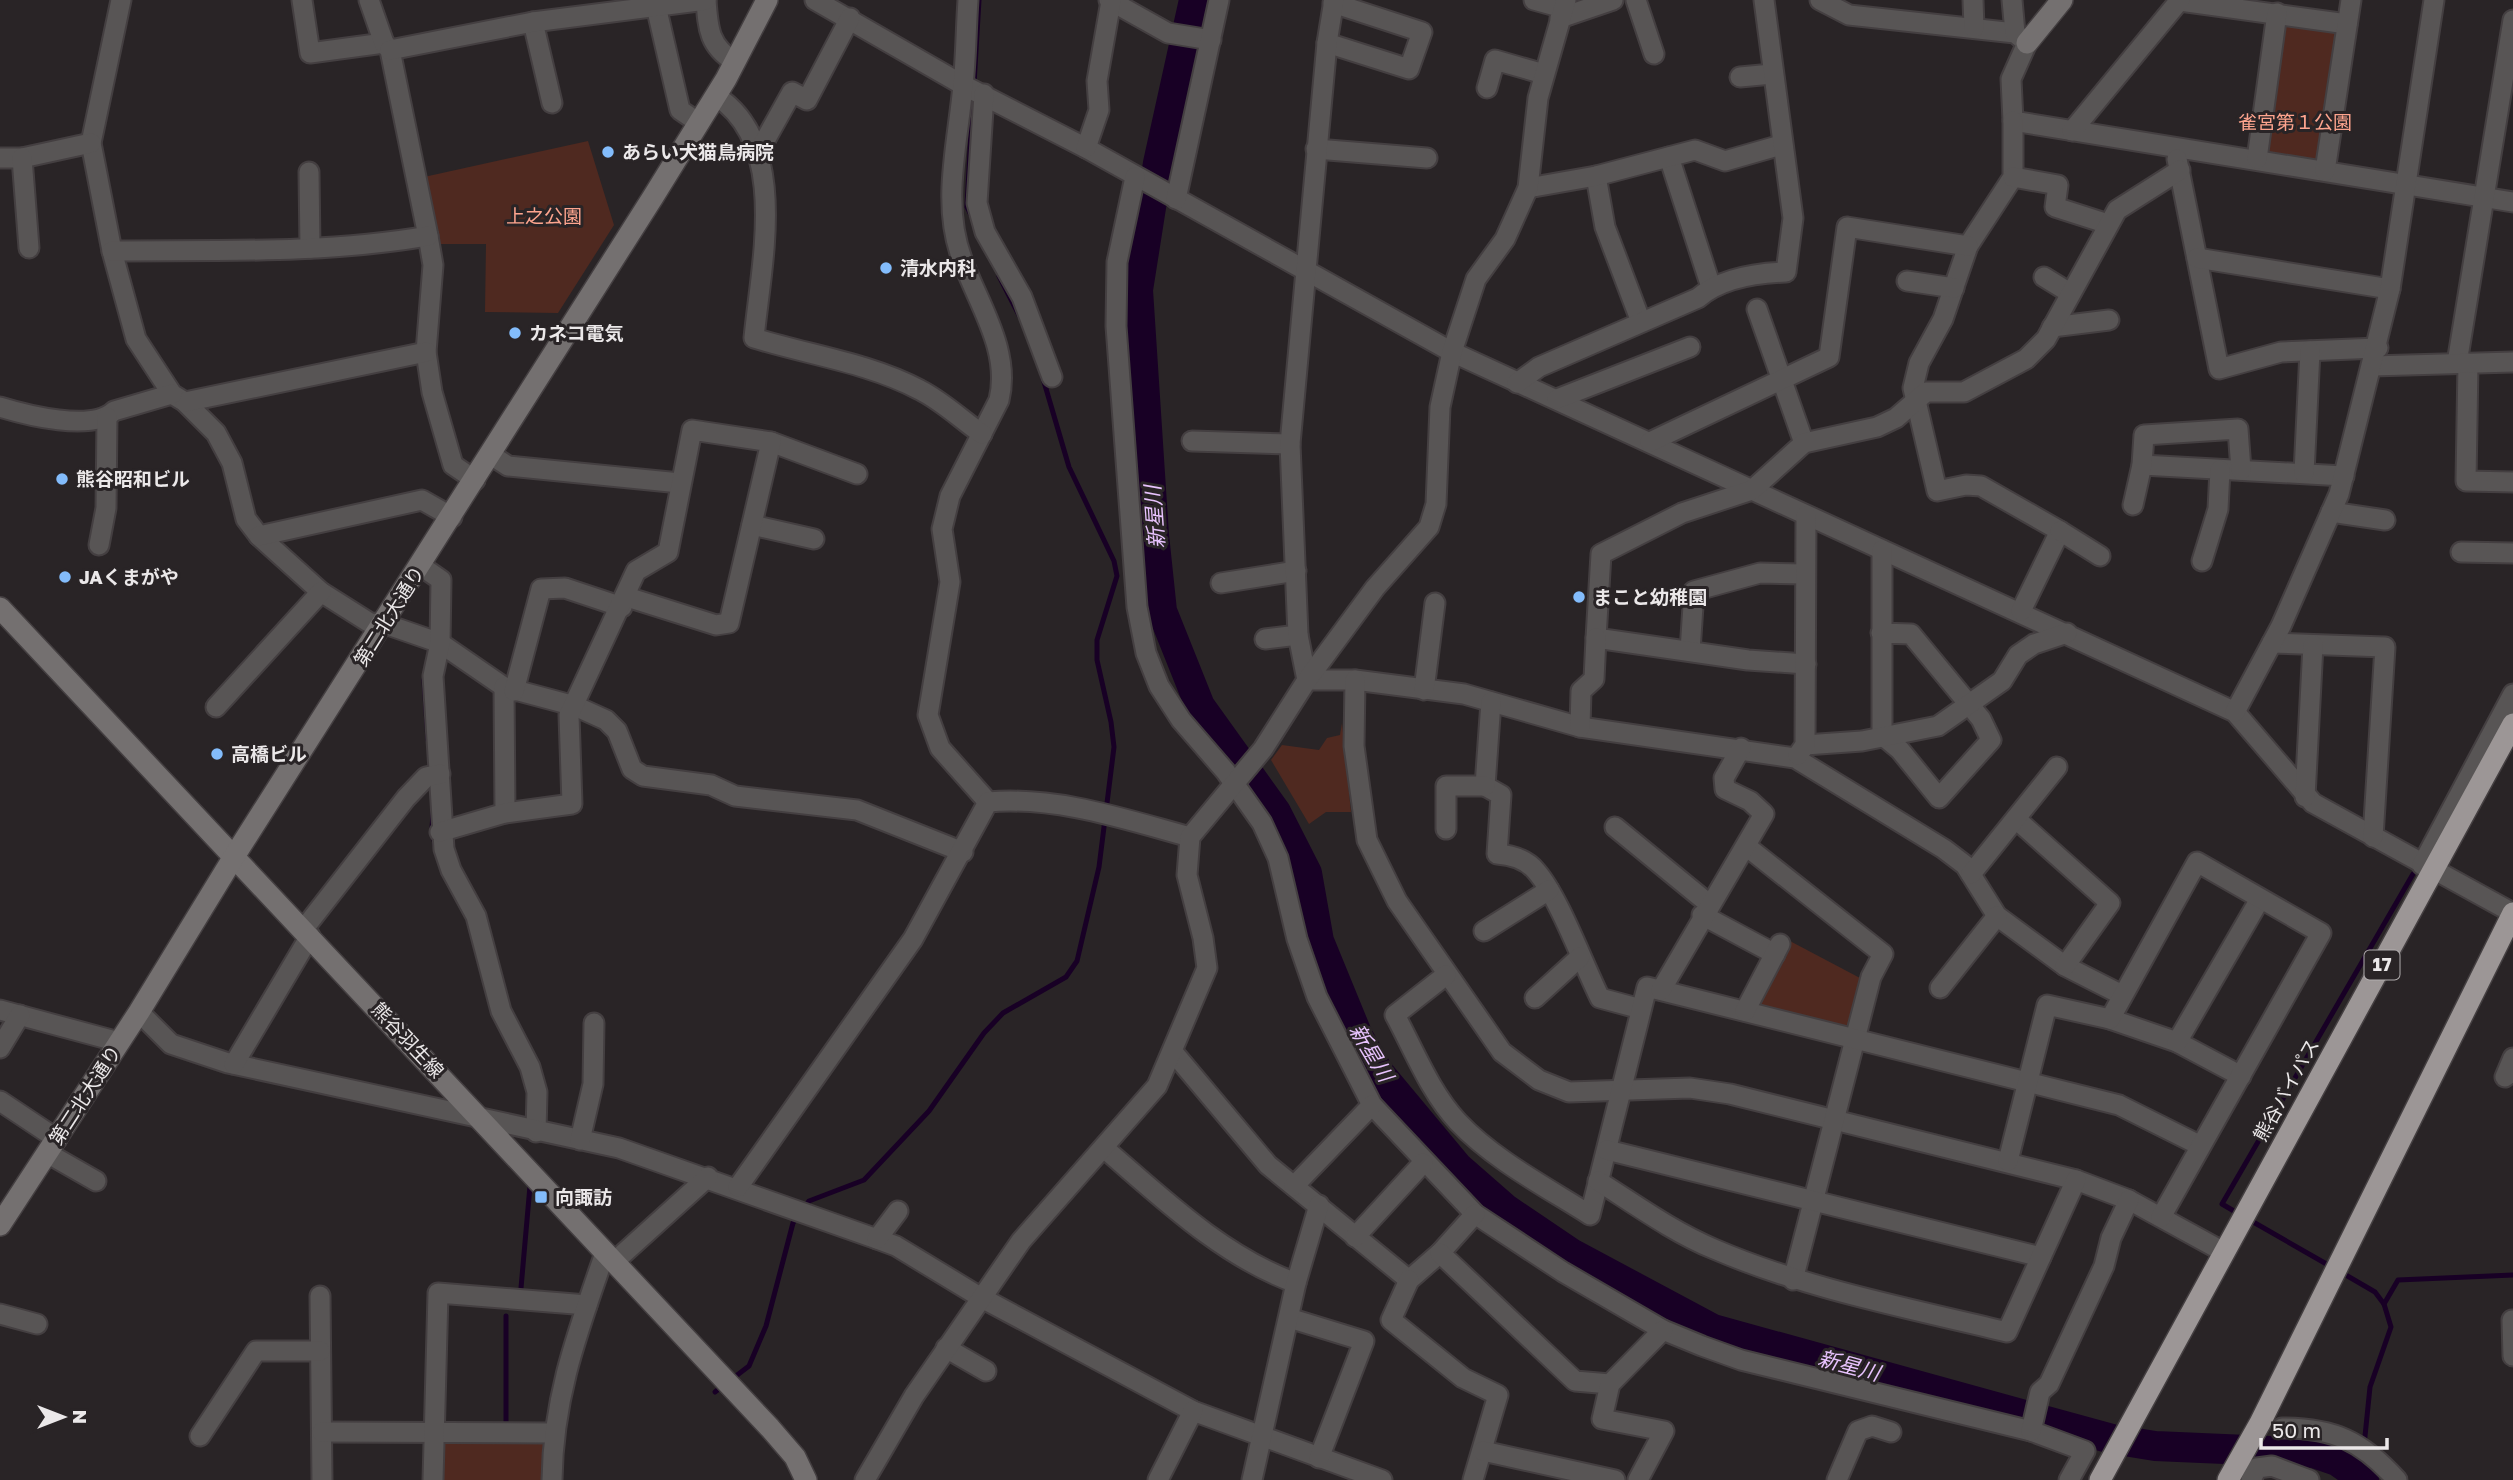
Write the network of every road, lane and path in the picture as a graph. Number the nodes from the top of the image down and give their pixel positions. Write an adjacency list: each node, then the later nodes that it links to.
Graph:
1 (121, 0): 47 (street)
2 (302, 0): 33 (street)
3 (369, 0): 33 (street)
4 (706, 0): 22 (street); 35 (street)
5 (766, 0): 35 (street, 第二北大通り)
6 (816, 0): 25 (street)
7 (968, 0): 39 (street)
8 (1219, 0): 31 (street)
9 (1534, 0): 23 (street)
10 (1613, 0): 23 (street)
11 (1636, 0): 34 (street)
12 (1764, 0): 36 (street)
13 (1820, 0): 29 (street)
14 (1973, 0): 29 (street)
15 (2012, 0): 30 (street)
16 (2062, 0): 30 (street)
17 (2180, 0): 24 (street); 46 (street)
18 (2351, 0): 28 (street)
19 (2434, 0): 64 (street)
20 (1110, 1): 31 (street); 49 (street)
21 (1334, 2): 32 (street); 32 (street)
22 (656, 6): 27 (street); 45 (street)
23 (1563, 9): 37 (street)
24 (2277, 13): 28 (street); 57 (street)
25 (850, 19): 39 (street); 52 (street)
26 (2513, 20): 66 (street)
27 (533, 22): 33 (street); 43 (street)
28 (2347, 24): 59 (street)
29 (1974, 28): 30 (street)
30 (2021, 38): 44 (street)
31 (1210, 39): 67 (street)
32 (1326, 43): 51 (street)
33 (387, 46): 70 (street)
34 (1654, 54)
35 (735, 62): 42 (street, 第二北大通り)
36 (1772, 74): 38 (street); 48 (street)
37 (1544, 75): 40 (street); 65 (street)
38 (1740, 77)
39 (964, 85): 41 (street); 102 (street)
40 (1486, 88)
41 (984, 94): 49 (street); 94 (street)
42 (716, 96): 45 (street, 第二北大通り); 52 (street)
43 (551, 103)
44 (2013, 121): 46 (street); 62 (street)
45 (699, 123): 108 (street, 第二北大通り)
46 (2073, 131): 50 (street)
47 (91, 143): 55 (street); 74 (street)
48 (1781, 145): 53 (street); 79 (street)
49 (1086, 148): 63 (street)
50 (2175, 148): 57 (street); 58 (street)
51 (1317, 149): 56 (street); 76 (street)
52 (758, 153): 102 (street)
53 (1669, 157): 61 (street); 79 (street)
54 (0, 158): 55 (street)
55 (22, 158): 72 (street)
56 (1427, 158)
57 (2257, 159): 59 (street)
58 (2180, 170): 69 (street); 75 (street)
59 (2325, 171): 64 (street)
60 (309, 172): 73 (street)
61 (1596, 176): 65 (street); 85 (street)
62 (2013, 177): 69 (street); 71 (street)
63 (1135, 178): 67 (street); 171 (street)
64 (2406, 187): 66 (street); 81 (street)
65 (1528, 188): 90 (street)
66 (2483, 198): 68 (street); 93 (street)
67 (1175, 199): 76 (street)
68 (2513, 202)
69 (2108, 224): 82 (street)
70 (428, 236): 73 (street); 89 (street)
71 (1968, 246): 80 (street); 95 (street)
72 (29, 248)
73 (310, 248): 74 (street)
74 (112, 251): 97 (street)
75 (2197, 258): 81 (street); 88 (street)
76 (1305, 272): 90 (street); 107 (street)
77 (2044, 277): 82 (street)
78 (1908, 281): 80 (street)
79 (1711, 287): 85 (street)
80 (1954, 288): 99 (street)
81 (2390, 289): 91 (street)
82 (2070, 293): 86 (street)
83 (1757, 309): 95 (street)
84 (2109, 320): 86 (street)
85 (1641, 322): 96 (street)
86 (2052, 327): 99 (street)
87 (1690, 347): 98 (street)
88 (2310, 351): 91 (street); 112 (street)
89 (426, 352): 97 (street); 115 (street)
90 (1452, 352): 96 (street); 154 (street)
91 (2375, 357): 93 (street); 114 (street)
92 (2513, 362): 93 (street)
93 (2462, 363): 116 (street)
94 (1052, 377)
95 (1780, 380): 105 (street); 106 (street)
96 (1517, 383): 98 (street)
97 (178, 398): 101 (street); 126 (street)
98 (1557, 399): 105 (street)
99 (1915, 400): 106 (street); 125 (street)
100 (0, 407): 101 (street)
101 (107, 417): 128 (street)
102 (982, 434): 174 (street)
103 (1192, 441): 107 (street)
104 (771, 442): 113 (street); 117 (street); 124 (street)
105 (1650, 442): 118 (street)
106 (1804, 443): 118 (street)
107 (1290, 444): 135 (street)
108 (491, 455): 115 (street, 第二北大通り); 117 (street)
109 (2142, 465): 110 (street); 111 (street); 119 (street)
110 (2220, 470): 111 (street); 133 (street)
111 (2241, 470): 112 (street)
112 (2304, 473): 114 (street)
113 (857, 474)
114 (2344, 476): 120 (street)
115 (475, 480): 122 (street, 第二北大通り)
116 (2513, 482)
117 (680, 483): 139 (street)
118 (1752, 490): 121 (street); 147 (street)
119 (2133, 505)
120 (2331, 512): 123 (street); 150 (street)
121 (1806, 516): 129 (street); 136 (street)
122 (452, 517): 126 (street); 134 (street, 第二北大通り)
123 (2385, 520)
124 (752, 525): 127 (street); 139 (street)
125 (2060, 531): 132 (street); 142 (street)
126 (259, 536): 138 (street)
127 (814, 539)
128 (99, 545)
129 (1882, 550): 142 (street); 144 (street)
130 (2461, 552): 131 (street)
131 (2513, 553)
132 (2100, 556)
133 (2202, 561)
134 (421, 566): 143 (street, 第二北大通り); 149 (street)
135 (1296, 571): 137 (street); 146 (street)
136 (1805, 574): 152 (street); 153 (street)
137 (1221, 583)
138 (321, 592): 143 (street); 162 (street)
139 (625, 602): 156 (street); 161 (street)
140 (1435, 603): 157 (street)
141 (0, 608): 184 (street, 熊谷羽生線)
142 (2021, 611): 145 (street)
143 (384, 624): 149 (street); 184 (street, 第二北大通り)
144 (1881, 633): 160 (street); 166 (street)
145 (2067, 633): 160 (street); 163 (street)
146 (1298, 635): 148 (street); 154 (street)
147 (1597, 638): 152 (street); 165 (street)
148 (1265, 639)
149 (440, 643): 156 (street); 170 (street)
150 (2272, 643): 151 (street); 163 (street)
151 (2313, 645): 173 (street); 181 (street)
152 (1690, 651): 153 (street)
153 (1806, 664): 168 (street)
154 (1307, 680): 155 (street); 171 (street)
155 (1354, 680): 157 (street); 196 (street)
156 (509, 689): 161 (street); 175 (street)
157 (1424, 690): 159 (street)
158 (2513, 694): 185 (street)
159 (1491, 702): 165 (street); 172 (street)
160 (1967, 704): 166 (street); 166 (street)
161 (575, 706): 175 (street); 183 (street)
162 (216, 707)
163 (2235, 712): 173 (street)
164 (2513, 724): 185 (highway, 熊谷バイパス / 17)
165 (1580, 727): 167 (street)
166 (1882, 735): 168 (street)
167 (1741, 748): 168 (street); 182 (street)
168 (1800, 751): 186 (street)
169 (2057, 766): 176 (street)
170 (440, 774): 179 (street); 193 (street)
171 (1234, 785): 180 (street); 220 (street)
172 (1485, 786): 178 (street); 187 (street)
173 (2305, 797): 181 (street)
174 (988, 802): 180 (street); 183 (street)
175 (505, 813): 179 (street)
176 (2016, 819): 186 (street); 195 (street)
177 (1615, 827): 189 (street)
178 (1446, 829)
179 (440, 832): 223 (street)
180 (1190, 837): 212 (street)
181 (2373, 837): 185 (street)
182 (1746, 846): 189 (street); 208 (street)
183 (963, 852): 236 (street)
184 (235, 855): 193 (street, 熊谷羽生線); 204 (street, 第二北大通り)
185 (2428, 868): 190 (street); 246 (highway, 熊谷バイパス / 17)
186 (1971, 874): 191 (street)
187 (1549, 890): 192 (street); 194 (street)
188 (2260, 898): 199 (street); 210 (street); 215 (street)
189 (1706, 910): 198 (street); 203 (street)
190 (2513, 913): 278 (highway)
191 (1997, 916): 195 (street); 197 (street)
192 (1484, 931)
193 (307, 933): 214 (street); 222 (street, 熊谷羽生線)
194 (1580, 957): 200 (street); 201 (street)
195 (2065, 966): 199 (street)
196 (1446, 975): 218 (street); 234 (street)
197 (1940, 988)
198 (1661, 990): 201 (street); 203 (street)
199 (2122, 995): 206 (street)
200 (1535, 998)
201 (1641, 1009): 218 (street)
202 (0, 1010): 205 (street)
203 (1745, 1011): 208 (street)
204 (139, 1012): 209 (street, 第二北大通り); 214 (street)
205 (20, 1015): 209 (street); 211 (street)
206 (2110, 1019): 210 (street); 217 (street)
207 (594, 1023): 224 (street)
208 (1854, 1038): 217 (street); 221 (street)
209 (119, 1042): 226 (street, 第二北大通り)
210 (2177, 1042): 215 (street)
211 (0, 1048)
212 (1173, 1052): 227 (street); 235 (street)
213 (2513, 1058): 216 (street)
214 (234, 1064): 222 (street)
215 (2241, 1076): 225 (street)
216 (2505, 1077)
217 (2029, 1082): 225 (street); 229 (street)
218 (1621, 1091): 221 (street); 228 (street)
219 (0, 1101): 226 (street)
220 (1372, 1105): 230 (street); 235 (street)
221 (1834, 1119): 229 (street); 237 (street)
222 (484, 1120): 223 (street); 249 (street, 熊谷羽生線)
223 (536, 1132): 224 (street)
224 (580, 1140): 231 (street)
225 (2199, 1145): 242 (street)
226 (52, 1146): 233 (street); 243 (street, 第二北大通り)
227 (1104, 1148): 252 (street); 254 (street)
228 (1606, 1150): 234 (street); 237 (street)
229 (2008, 1161): 232 (street)
230 (1423, 1163): 241 (street); 244 (street)
231 (708, 1177): 236 (street); 249 (street)
232 (2076, 1180): 238 (street); 248 (street)
233 (96, 1181)
234 (1598, 1181): 251 (street)
235 (1294, 1186): 239 (street)
236 (738, 1187): 245 (street)
237 (1813, 1200): 248 (street); 251 (street)
238 (2129, 1200): 242 (street); 268 (street)
239 (1319, 1205): 244 (street); 252 (street)
240 (898, 1211): 245 (street)
241 (1475, 1214): 247 (street); 260 (street)
242 (2161, 1217): 246 (street)
243 (0, 1225)
244 (1355, 1237): 250 (street)
245 (877, 1238): 254 (street)
246 (2222, 1251): 277 (highway, 熊谷バイパス / 17)
247 (1440, 1253): 250 (street); 265 (street)
248 (2041, 1257): 251 (street)
249 (610, 1258): 255 (street); 283 (street, 熊谷羽生線)
250 (1409, 1280): 275 (street)
251 (1793, 1280)
252 (1296, 1283): 257 (street)
253 (320, 1296): 262 (street)
254 (980, 1297): 261 (street); 266 (street)
255 (587, 1305): 271 (street); 272 (street)
256 (0, 1314): 259 (street)
257 (1289, 1318): 274 (street); 276 (street)
258 (2512, 1320): 263 (street)
259 (37, 1324)
260 (1663, 1330): 265 (street); 268 (street)
261 (946, 1348): 264 (street); 284 (street)
262 (320, 1352): 269 (street); 273 (street)
263 (2513, 1356)
264 (986, 1371)
265 (1611, 1384): 290 (street)
266 (1193, 1411): 274 (street); 285 (street)
267 (2282, 1428): 294 (street)
268 (2031, 1430): 292 (street)
269 (322, 1432): 271 (street); 280 (street)
270 (1891, 1432): 291 (street)
271 (434, 1433): 272 (street); 281 (street)
272 (552, 1433): 282 (street)
273 (201, 1436)
274 (1264, 1436): 276 (street); 286 (street)
275 (1483, 1451): 288 (street); 289 (street)
276 (1319, 1458): 279 (street)
277 (2104, 1472)
278 (2239, 1475): 293 (street)
279 (1357, 1476): 287 (street)
280 (322, 1480)
281 (433, 1480)
282 (552, 1480)
283 (806, 1480)
284 (865, 1480)
285 (1158, 1480)
286 (1252, 1480)
287 (1382, 1480)
288 (1474, 1480)
289 (1615, 1480)
290 (1638, 1480)
291 (1837, 1480)
292 (2069, 1480)
293 (2309, 1480)
294 (2397, 1480)

